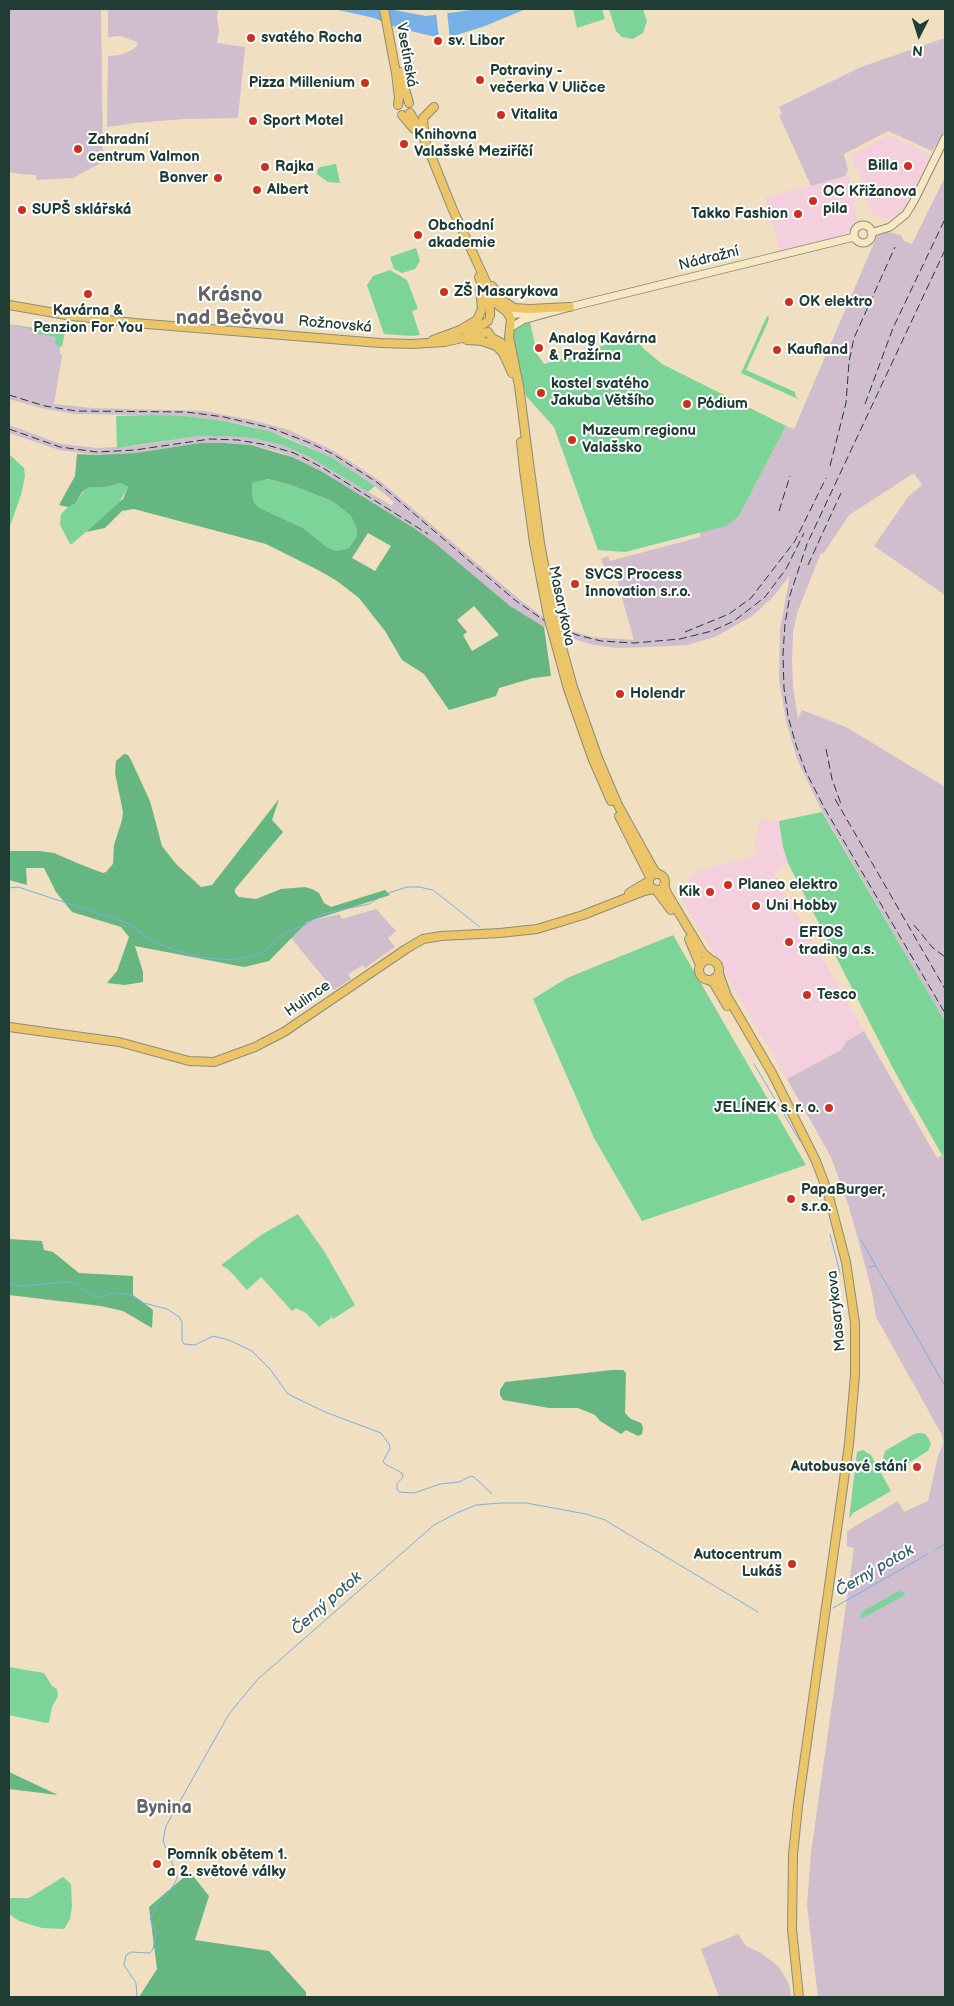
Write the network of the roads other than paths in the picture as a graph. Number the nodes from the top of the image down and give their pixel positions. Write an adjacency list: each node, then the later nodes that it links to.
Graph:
1 (385, 9): 2 (main road, Vsetínská)
2 (398, 72): 3 (main road, Vsetínská); 4 (main road, Vsetínská)
3 (409, 103): 4 (main road); 6 (main road)
4 (398, 105): 6 (main road)
5 (434, 107): 8 (main road)
6 (406, 114): 8 (main road); 13 (main road)
7 (945, 138): 10 (main road, Nádražní)
8 (448, 197): 11 (main road)
9 (457, 203): 11 (main road)
10 (871, 234): 12 (main road, Nádražní); 12 (main road, Nádražní)
11 (464, 235): 15 (main road); 16 (main road)
12 (854, 237): 15 (main road, Nádražní)
13 (476, 269): 17 (main road); 21 (main road)
14 (9, 305): 21 (main road, Rožnovská)
15 (570, 307): 16 (main road, Nádražní); 18 (main road, Nádražní)
16 (509, 315): 17 (main road); 18 (main road)
17 (489, 318): 19 (main road); 21 (main road, Rožnovská)
18 (510, 330): 19 (main road); 23 (main road, Masarykova)
19 (488, 332): 20 (main road, Rožnovská); 22 (main road, Masarykova)
20 (445, 342): 21 (main road, Rožnovská); 22 (main road)
21 (421, 343)
22 (512, 374): 23 (main road, Masarykova)
23 (527, 470): 24 (main road, Masarykova, bridge)
24 (596, 759): 25 (main road, Masarykova); 26 (main road, Masarykova)
25 (658, 874): 26 (main road); 27 (main road)
26 (650, 879): 28 (main road); 29 (main road, Hulince)
27 (664, 885): 28 (main road); 30 (main road, Masarykova)
28 (655, 890): 29 (main road, Hulince); 31 (main road, Masarykova)
29 (613, 903): 34 (main road, Hulince)
30 (710, 959): 31 (main road); 32 (main road, Masarykova)
31 (700, 965): 33 (main road, Masarykova)
32 (718, 974): 33 (main road); 35 (main road, Masarykova)
33 (708, 980): 35 (main road, Masarykova)
34 (9, 1027)
35 (792, 1115): 36 (main road, Masarykova)
36 (799, 1997)

